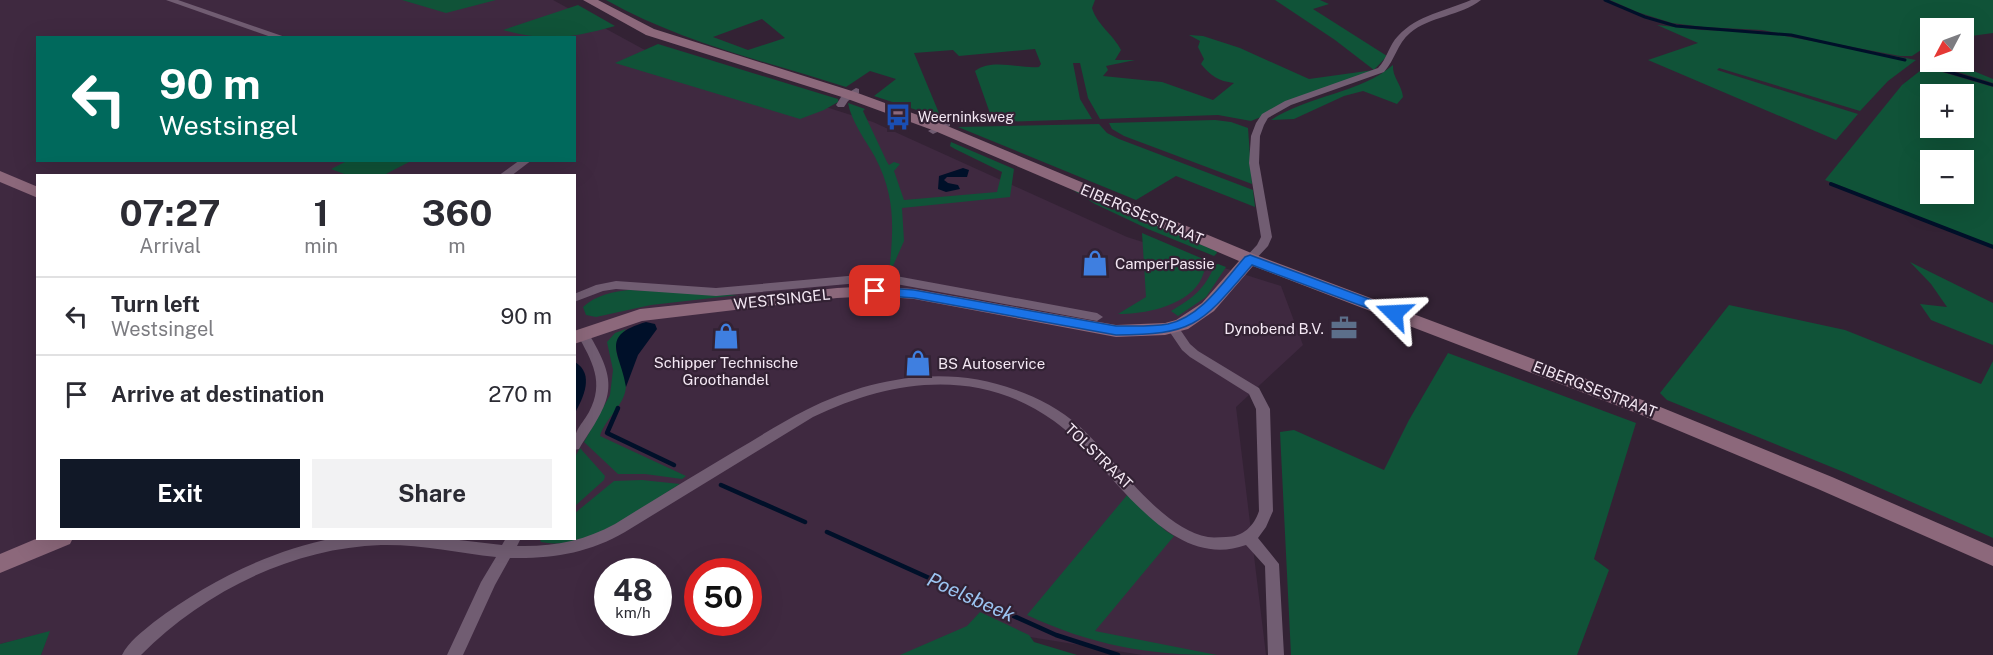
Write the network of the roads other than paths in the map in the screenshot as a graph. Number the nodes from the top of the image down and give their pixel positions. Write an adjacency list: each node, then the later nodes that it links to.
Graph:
1 (171, 0): 4 (street)
2 (589, 0): 9 (main road, EIBERGSESTRAAT)
3 (1477, 0): 9 (street)
4 (278, 36)
5 (524, 162): 6 (street)
6 (506, 174)
7 (0, 176): 8 (main road)
8 (36, 192)
9 (1250, 259): 12 (main road, WESTSINGEL); 21 (main road, EIBERGSESTRAAT)
10 (576, 297): 11 (street, WESTSINGEL)
11 (1097, 317)
12 (1173, 328): 13 (main road, WESTSINGEL); 15 (street)
13 (577, 331): 14 (street)
14 (576, 442)
15 (1250, 538): 20 (street, TOLSTRAAT); 25 (street)
16 (57, 540): 22 (main road)
17 (372, 540): 23 (street, TOLSTRAAT)
18 (392, 540): 20 (street, TOLSTRAAT)
19 (513, 540): 20 (street)
20 (505, 553): 24 (street)
21 (1993, 557)
22 (0, 564)
23 (130, 655)
24 (455, 655)
25 (1276, 655)

